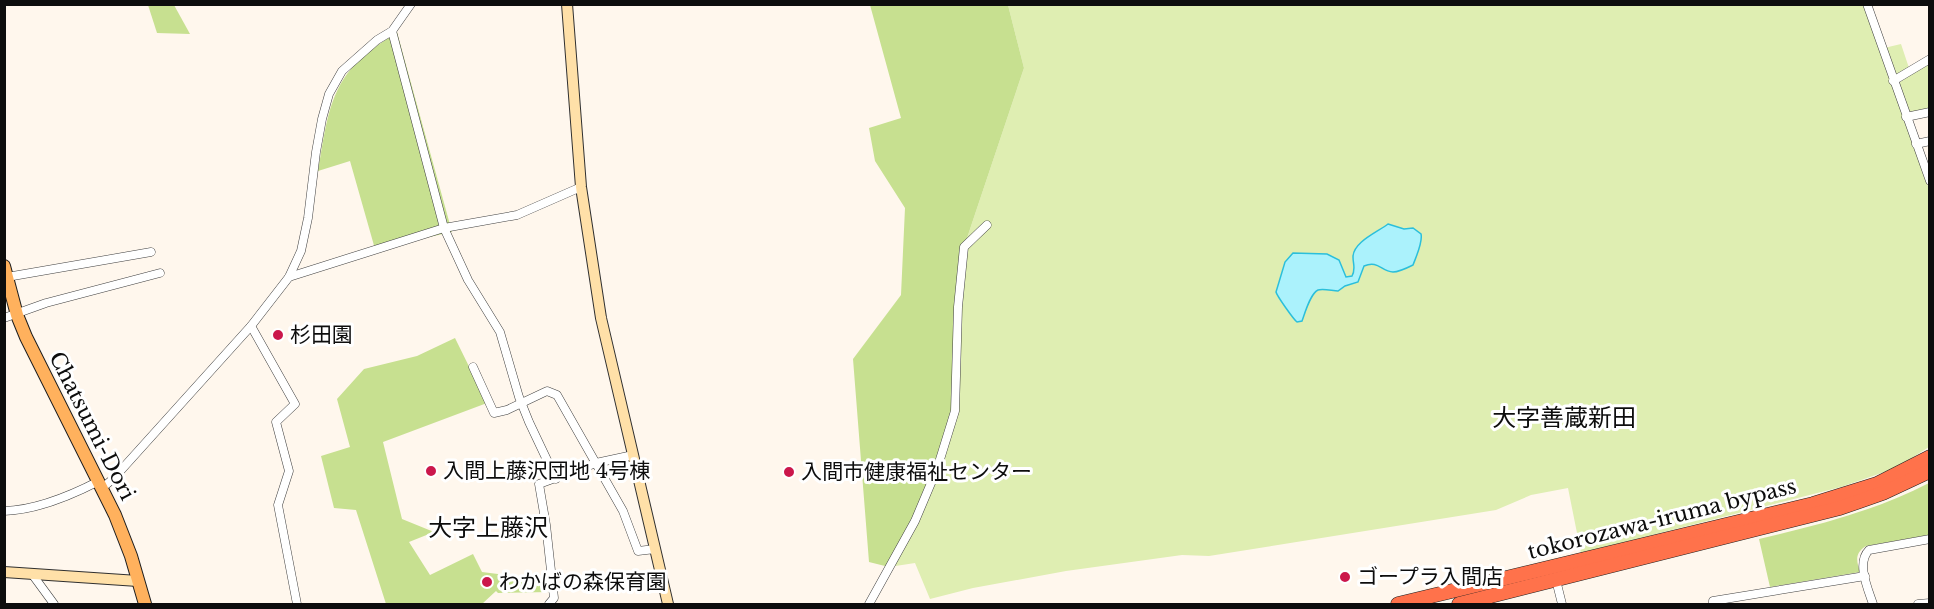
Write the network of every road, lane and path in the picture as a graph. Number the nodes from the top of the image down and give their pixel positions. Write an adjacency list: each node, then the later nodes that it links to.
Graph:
1 (411, 4): 4 (street)
2 (567, 4): 12 (street)
3 (1867, 4): 6 (street)
4 (392, 31): 14 (street); 18 (street)
5 (1929, 59): 6 (street)
6 (1893, 81): 8 (street)
7 (1929, 112): 8 (street)
8 (1906, 117): 10 (street)
9 (1929, 141): 10 (street)
10 (1916, 144): 11 (street)
11 (1929, 181)
12 (581, 187): 14 (street); 23 (street)
13 (987, 225): 44 (street)
14 (444, 228): 18 (street); 22 (street)
15 (151, 252): 16 (street)
16 (6, 271): 19 (main road, Chatsumi-Dori)
17 (160, 273): 19 (street)
18 (290, 277): 20 (street)
19 (11, 316): 28 (main road, Chatsumi-Dori)
20 (251, 326): 28 (street); 41 (street)
21 (473, 368): 22 (street)
22 (521, 402): 25 (street); 27 (street)
23 (633, 455): 25 (street); 31 (street)
24 (1929, 457): 37 (highway, tokorozawa-iruma bypass)
25 (596, 463): 27 (street); 31 (street)
26 (1929, 471): 35 (highway, tokorozawa-iruma bypass)
27 (556, 479): 42 (street)
28 (100, 484): 29 (street); 36 (main road, Chatsumi-Dori)
29 (4, 511)
30 (1929, 539): 34 (street)
31 (655, 549): 43 (street)
32 (4, 572): 33 (street)
33 (32, 574): 36 (street); 39 (street)
34 (1865, 576): 48 (street); 49 (street)
35 (1556, 580): 46 (highway, tokorozawa-iruma bypass); 47 (street)
36 (138, 581): 40 (main road, Chatsumi-Dori)
37 (1464, 588): 45 (highway, tokorozawa-iruma bypass); 46 (street)
38 (1929, 603): 50 (street)
39 (54, 604)
40 (145, 604)
41 (297, 604)
42 (549, 604)
43 (668, 604)
44 (869, 604)
45 (1398, 604)
46 (1465, 604)
47 (1562, 604)
48 (1713, 604)
49 (1873, 604)
50 (1918, 604)

